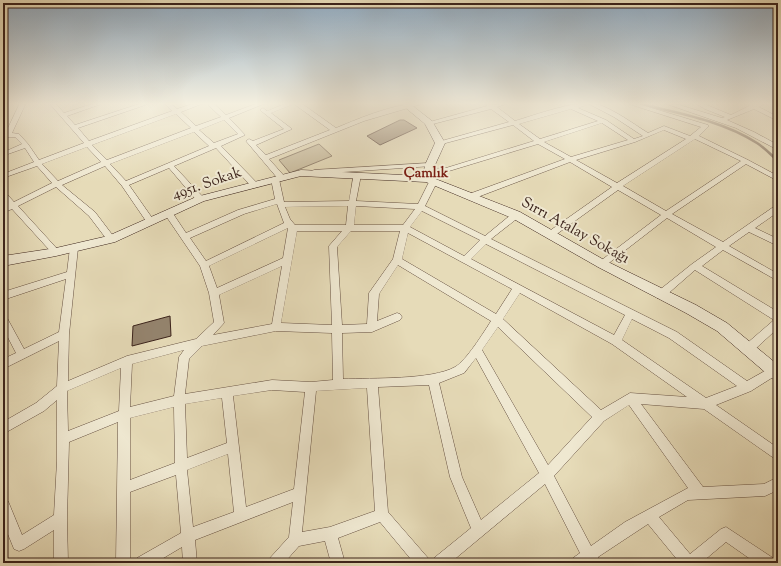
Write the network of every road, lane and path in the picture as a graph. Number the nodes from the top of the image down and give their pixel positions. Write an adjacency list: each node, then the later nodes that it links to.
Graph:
1 (77, 129): 25 (street)
2 (130, 129): 25 (street)
3 (194, 129): 35 (street)
4 (195, 129): 28 (street)
5 (237, 129): 18 (street)
6 (288, 129): 26 (street)
7 (433, 129): 24 (main road)
8 (493, 129): 24 (street)
9 (522, 129): 23 (street)
10 (580, 129): 23 (street)
11 (615, 129): 22 (street)
12 (637, 129): 19 (street)
13 (661, 129): 19 (street)
14 (669, 129): 21 (street)
15 (702, 129): 21 (street)
16 (741, 129): 29 (street)
17 (336, 130): 31 (street)
18 (242, 135): 26 (street); 28 (street)
19 (648, 136): 22 (street)
20 (5, 137): 27 (street)
21 (693, 137): 33 (street); 46 (street)
22 (633, 141): 32 (street)
23 (540, 142): 32 (street); 38 (street)
24 (440, 143): 38 (main road)
25 (88, 144): 34 (street); 35 (street)
26 (252, 144): 31 (street)
27 (26, 145): 30 (street); 34 (street)
28 (215, 146): 36 (street); 45 (street)
29 (778, 148)
30 (6, 153)
31 (265, 158): 42 (street)
32 (571, 159): 46 (street); 48 (street)
33 (746, 161): 41 (street); 57 (street)
34 (38, 163): 40 (street); 43 (street)
35 (106, 163): 43 (street); 44 (street)
36 (170, 165): 44 (street); 49 (street)
37 (301, 173): 38 (street); 39 (main road, 4951. Sokak); 42 (main road, 4951. Sokak)
38 (430, 174): 39 (main road, 4951. Sokak); 48 (main road, Sırrı Atalay Sokağı); 53 (street)
39 (357, 175): 51 (street)
40 (3, 176)
41 (778, 178)
42 (279, 179): 45 (main road, 4951. Sokak); 50 (street)
43 (57, 184): 52 (street); 66 (street)
44 (125, 184): 59 (street)
45 (254, 184): 49 (main road, 4951. Sokak)
46 (618, 186): 57 (street); 64 (street)
47 (3, 196): 52 (street)
48 (472, 196): 58 (main road, Sırrı Atalay Sokağı)
49 (200, 199): 56 (main road, 4951. Sokak)
50 (280, 203): 51 (street); 60 (street); 65 (street)
51 (352, 203): 53 (street); 61 (street)
52 (13, 206): 54 (street); 71 (street)
53 (421, 207): 62 (street); 67 (street)
54 (3, 210)
55 (777, 210): 63 (street)
56 (169, 214): 59 (main road, 4951. Sokak); 65 (street)
57 (667, 214): 69 (street); 76 (street)
58 (516, 215): 64 (main road, Sırrı Atalay Sokağı); 67 (street)
59 (151, 222): 66 (main road, 4951. Sokak)
60 (290, 227): 61 (street); 72 (street); 77 (street)
61 (350, 227): 62 (street); 93 (street)
62 (405, 228): 73 (street); 74 (street)
63 (749, 228): 68 (street); 69 (street)
64 (551, 234): 76 (main road, Sırrı Atalay Sokağı)
65 (185, 237): 77 (street)
66 (111, 239): 70 (main road, 4951. Sokak)
67 (485, 240): 74 (street); 85 (street)
68 (778, 243)
69 (723, 246): 78 (street); 80 (street)
70 (74, 248): 71 (main road, 4951. Sokak); 79 (street)
71 (56, 252): 75 (main road, 4951. Sokak)
72 (287, 260): 82 (street); 91 (street)
73 (397, 260): 88 (street); 92 (street)
74 (465, 260): 81 (street)
75 (3, 261)
76 (602, 264): 83 (main road, Sırrı Atalay Sokağı)
77 (204, 265): 82 (street)
78 (695, 266): 83 (street); 87 (street)
79 (71, 274): 84 (street); 94 (street)
80 (778, 278)
81 (518, 288): 88 (street); 95 (street)
82 (214, 293): 96 (street)
83 (660, 294): 97 (main road, Sırrı Atalay Sokağı)
84 (3, 296)
85 (630, 314): 95 (street); 107 (street)
86 (397, 317): 92 (street)
87 (778, 317)
88 (496, 319): 98 (street); 114 (street)
89 (3, 320): 99 (street)
90 (778, 322): 97 (street)
91 (276, 327): 93 (street); 96 (street)
92 (372, 328): 93 (street)
93 (337, 329): 105 (street)
94 (64, 334): 99 (street); 108 (street)
95 (616, 341): 112 (street)
96 (199, 342): 100 (street); 111 (street)
97 (748, 348): 102 (main road, Sırrı Atalay Sokağı)
98 (477, 350): 103 (street); 120 (street)
99 (22, 355): 101 (street)
100 (127, 361): 108 (street); 113 (street)
101 (3, 364)
102 (776, 373): 107 (street)
103 (434, 380): 104 (street); 130 (street)
104 (372, 382): 105 (street); 126 (street)
105 (338, 384): 106 (street)
106 (311, 387): 109 (street); 123 (street)
107 (748, 387): 112 (street)
108 (62, 388): 115 (street); 116 (street)
109 (227, 392): 111 (street); 117 (street)
110 (630, 398): 112 (street); 114 (street); 124 (street)
111 (179, 400): 113 (street); 119 (street)
112 (705, 404): 118 (street)
113 (124, 414): 116 (street); 122 (street)
114 (600, 417): 120 (street)
115 (3, 428)
116 (62, 439): 129 (street)
117 (232, 447): 119 (street); 127 (street)
118 (778, 455)
119 (181, 466): 122 (street); 132 (street)
120 (547, 475): 130 (street); 134 (street)
121 (778, 483): 124 (street)
122 (124, 488): 136 (street)
123 (300, 493): 127 (street); 133 (street)
124 (700, 494): 128 (street)
125 (3, 506): 129 (street)
126 (382, 515): 131 (street); 141 (street)
127 (240, 516): 132 (street)
128 (650, 516): 134 (street); 143 (street)
129 (60, 519): 135 (street)
130 (479, 531): 142 (street)
131 (330, 534): 133 (street); 140 (street)
132 (188, 536): 137 (street); 138 (street)
133 (295, 540): 139 (street)
134 (587, 560)
135 (61, 563)
136 (123, 563)
137 (142, 563)
138 (190, 563)
139 (275, 563)
140 (338, 563)
141 (423, 563)
142 (439, 563)
143 (690, 563): 144 (street)
144 (768, 563)

